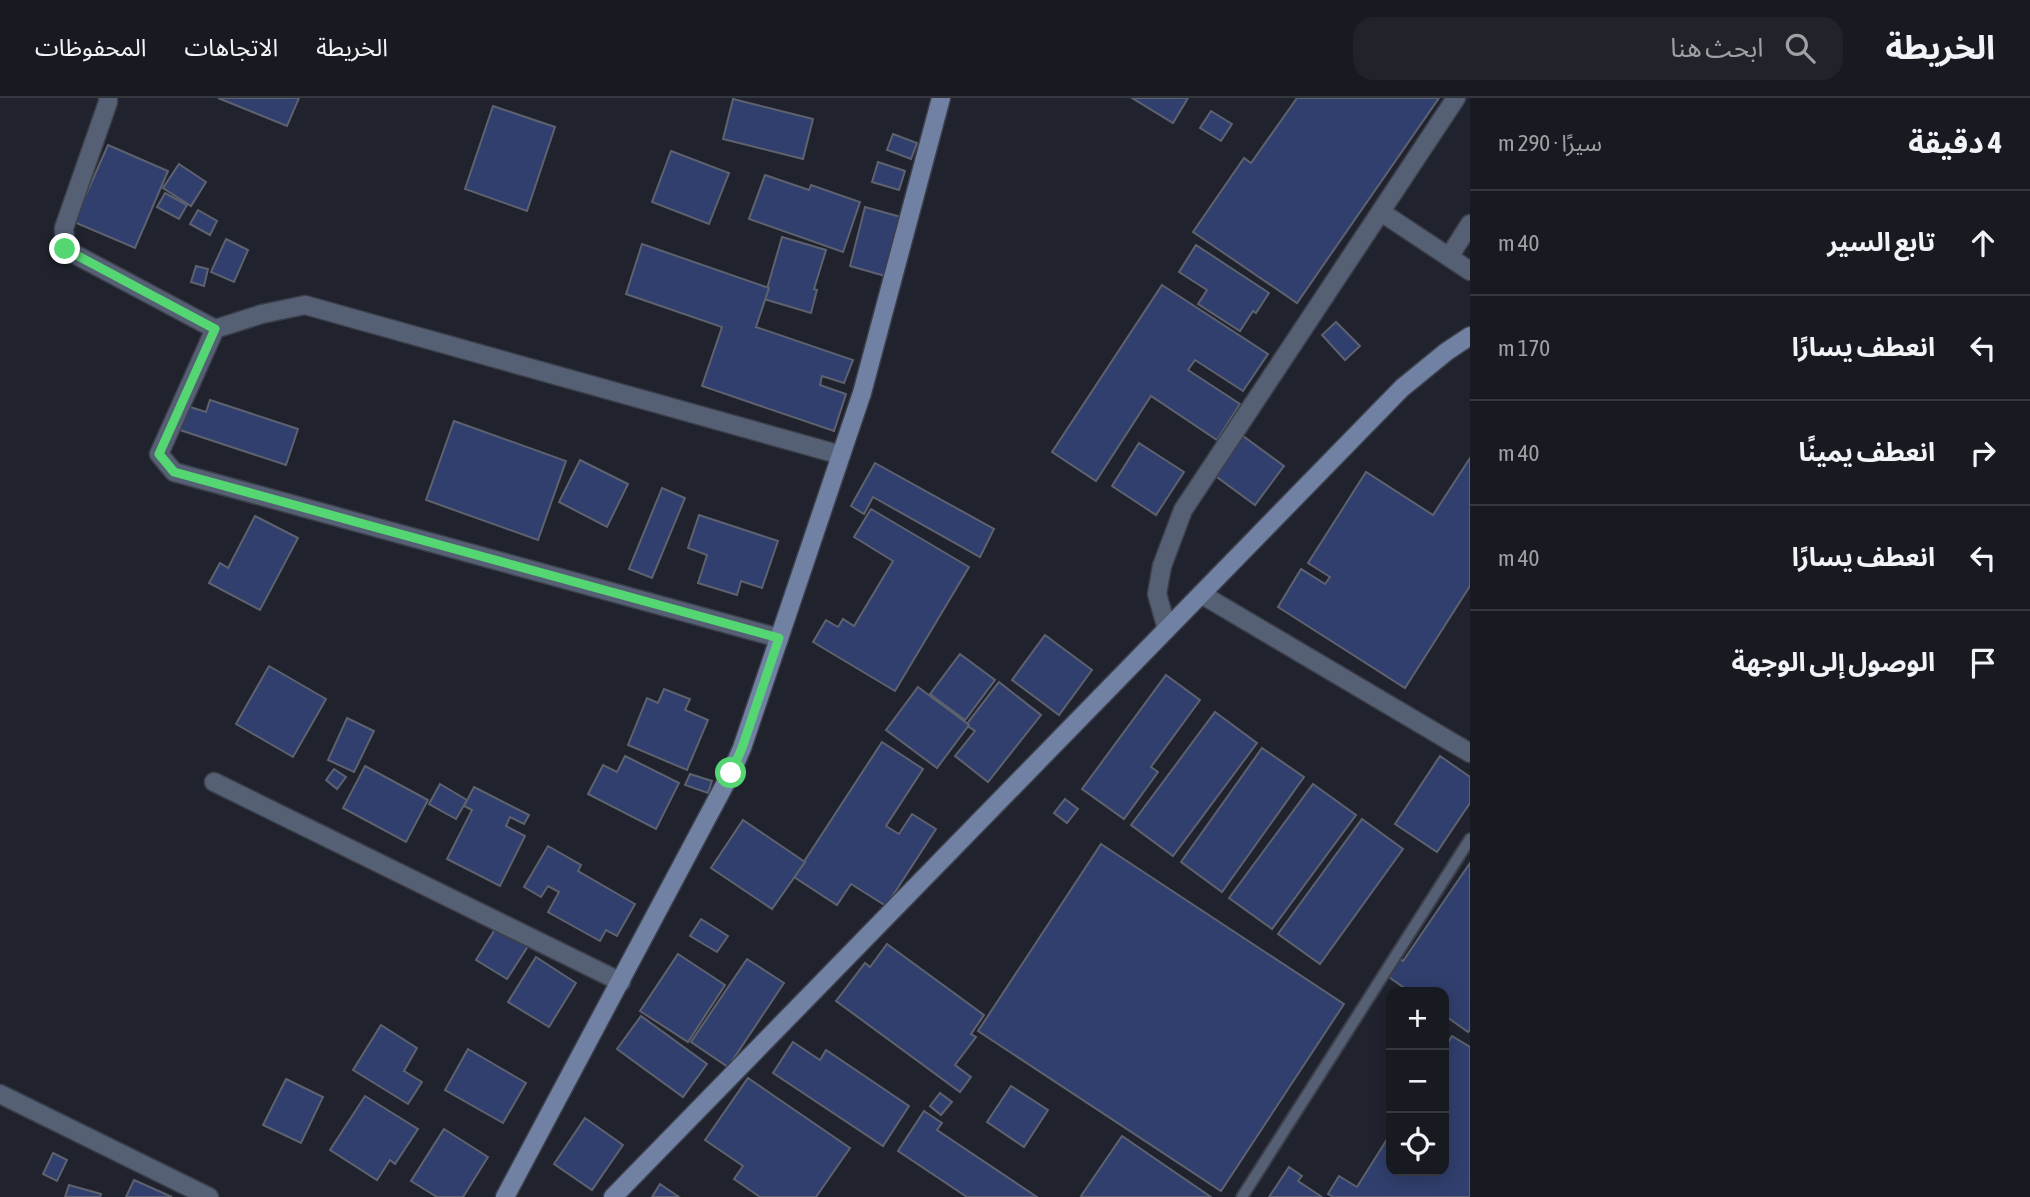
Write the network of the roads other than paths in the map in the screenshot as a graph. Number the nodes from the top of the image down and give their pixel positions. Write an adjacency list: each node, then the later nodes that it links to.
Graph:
1 (108, 98): 8 (street)
2 (941, 98): 10 (street)
3 (1456, 98): 4 (street)
4 (1381, 212): 6 (street); 12 (street)
5 (1470, 224): 6 (street)
6 (1449, 257): 7 (street)
7 (1470, 271)
8 (215, 329): 10 (street); 13 (street)
9 (1470, 336): 11 (street)
10 (841, 455): 13 (street)
11 (1201, 594): 12 (street); 14 (street)
12 (1167, 629): 21 (street)
13 (779, 638): 17 (street)
14 (1470, 753)
15 (214, 782): 17 (street)
16 (1470, 839): 22 (lane)
17 (621, 982): 20 (street)
18 (0, 1094): 19 (street)
19 (209, 1197)
20 (505, 1197)
21 (613, 1197)
22 (1242, 1197)

